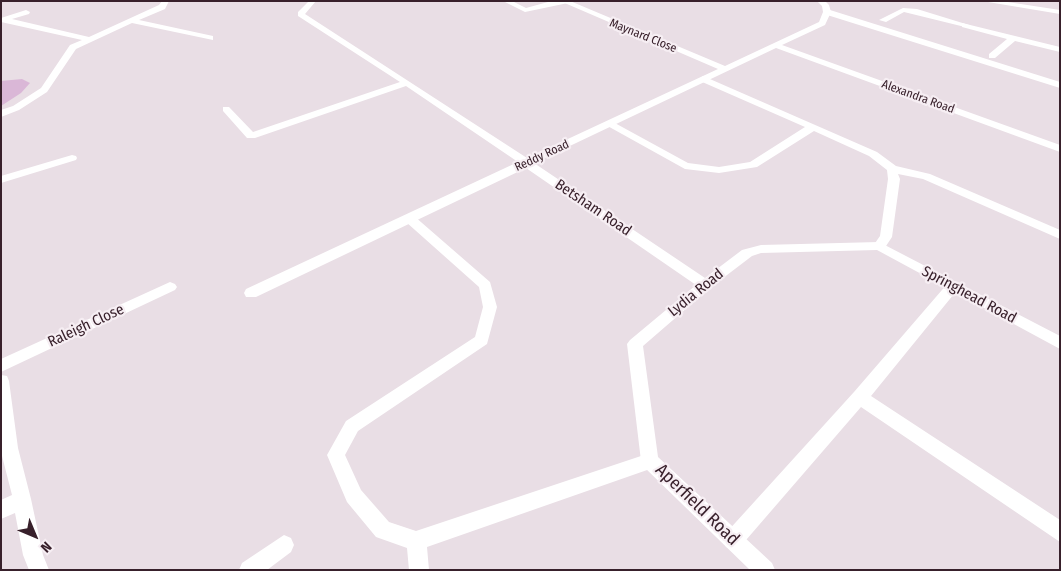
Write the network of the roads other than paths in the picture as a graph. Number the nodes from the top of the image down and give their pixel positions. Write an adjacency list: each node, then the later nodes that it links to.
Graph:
1 (166, 1): 12 (street)
2 (313, 1): 21 (street, Betsham Road)
3 (506, 1): 6 (street)
4 (820, 1): 8 (street)
5 (985, 1): 9 (street)
6 (563, 2): 19 (street, Maynard Close)
7 (26, 12): 11 (street)
8 (828, 12): 16 (street, Reddy Road); 22 (street)
9 (1060, 12)
10 (883, 20): 14 (street)
11 (2, 21): 15 (street)
12 (133, 21): 13 (street); 15 (street)
13 (210, 38)
14 (1013, 38): 17 (street); 18 (street)
15 (88, 39): 24 (street)
16 (775, 46): 19 (street, Reddy Road); 27 (street, Alexandra Road)
17 (1060, 50)
18 (992, 56)
19 (725, 69): 20 (street, Reddy Road)
20 (703, 79): 25 (street, Reddy Road); 26 (street)
21 (405, 83): 23 (street); 29 (street, Betsham Road)
22 (1060, 85)
23 (226, 108)
24 (1, 114)
25 (609, 124): 26 (street); 29 (street, Reddy Road)
26 (813, 127): 30 (street)
27 (1060, 150)
28 (72, 158): 31 (street)
29 (527, 164): 32 (street, Reddy Road); 35 (street, Betsham Road)
30 (892, 169): 33 (street); 34 (street)
31 (1, 180)
32 (410, 219): 38 (street, Reddy Road); 48 (street)
33 (1058, 230)
34 (879, 246): 35 (street, Lydia Road); 36 (street, Springhead Road)
35 (705, 284): 43 (street, Lydia Road)
36 (953, 286): 39 (street, Springhead Road); 42 (street)
37 (170, 287): 40 (street, Raleigh Close)
38 (251, 293)
39 (1060, 343)
40 (1, 366)
41 (1, 381): 44 (street)
42 (860, 397): 46 (street); 47 (street)
43 (650, 461): 47 (street, Aperfield Road); 48 (street)
44 (22, 499): 45 (street); 50 (street)
45 (1, 510)
46 (1060, 532)
47 (733, 540): 53 (street, Aperfield Road)
48 (416, 541): 52 (street)
49 (284, 545): 51 (street)
50 (39, 570)
51 (249, 570)
52 (419, 570)
53 (765, 570)

